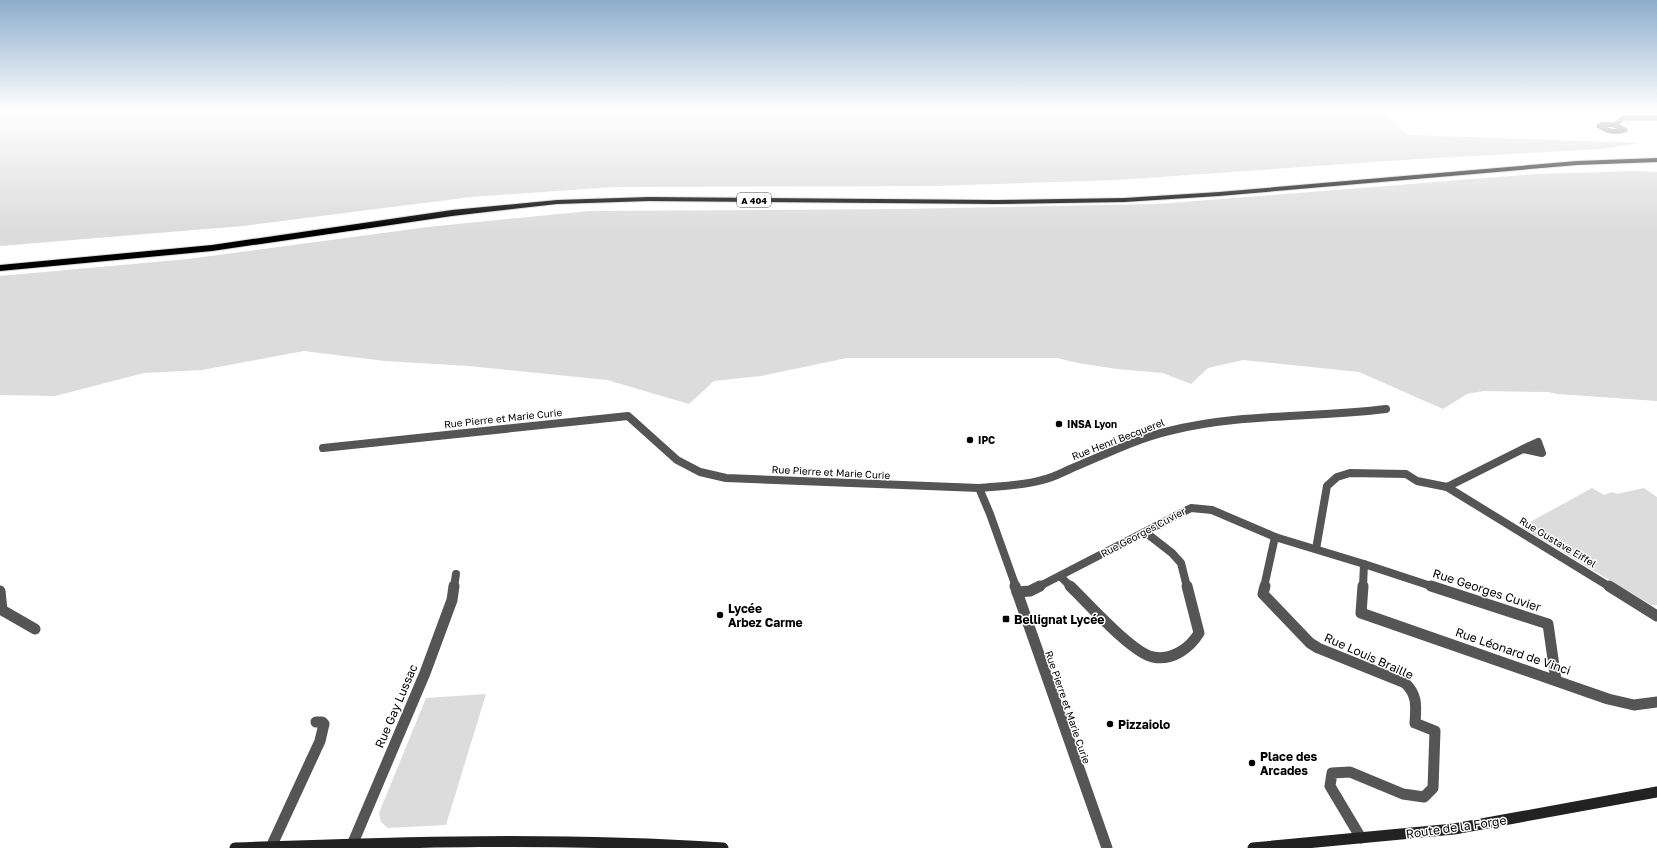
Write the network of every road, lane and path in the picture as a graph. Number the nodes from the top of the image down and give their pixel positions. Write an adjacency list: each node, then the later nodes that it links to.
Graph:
1 (1657, 152): 5 (highway)
2 (1657, 156): 5 (highway, A 404)
3 (1657, 160): 6 (highway, A 404)
4 (1657, 165): 6 (highway)
5 (1481, 167): 7 (highway, A 404)
6 (1511, 169): 8 (highway, A 404)
7 (0, 264)
8 (0, 268)
9 (1386, 408): 13 (street, Rue Henri Becquerel)
10 (323, 448): 13 (street, Rue Pierre et Marie Curie)
11 (1522, 449): 12 (street)
12 (1447, 487): 16 (street, Rue Gustave Eiffel); 22 (street, Rue Gustave Eiffel)
13 (979, 488): 21 (street, Rue Pierre et Marie Curie)
14 (1145, 532): 15 (street, Rue Georges Cuvier); 19 (street, Rue Georges Cuvier); 19 (street)
15 (1275, 537): 16 (street, Rue Georges Cuvier); 28 (street, Rue Louis Braille)
16 (1316, 549): 17 (street, Rue Georges Cuvier)
17 (1364, 564): 24 (street, Rue Georges Cuvier); 24 (street, Rue Léonard de Vinci)
18 (456, 574): 29 (street, Rue Gay Lussac)
19 (1060, 576): 21 (street, Rue Georges Cuvier)
20 (0, 591): 23 (street)
21 (1017, 592): 34 (street, Rue Pierre et Marie Curie)
22 (1657, 616)
23 (35, 629)
24 (1556, 680): 25 (street, Rue Léonard de Vinci)
25 (1657, 702)
26 (316, 722): 31 (street)
27 (1657, 792): 28 (main road, Route de la Forge)
28 (1361, 838): 35 (main road, Route de la Forge)
29 (352, 845): 30 (main road); 31 (main road)
30 (671, 846): 33 (main road)
31 (276, 847): 32 (main road)
32 (234, 848)
33 (723, 848)
34 (1107, 848)
35 (1253, 848)

